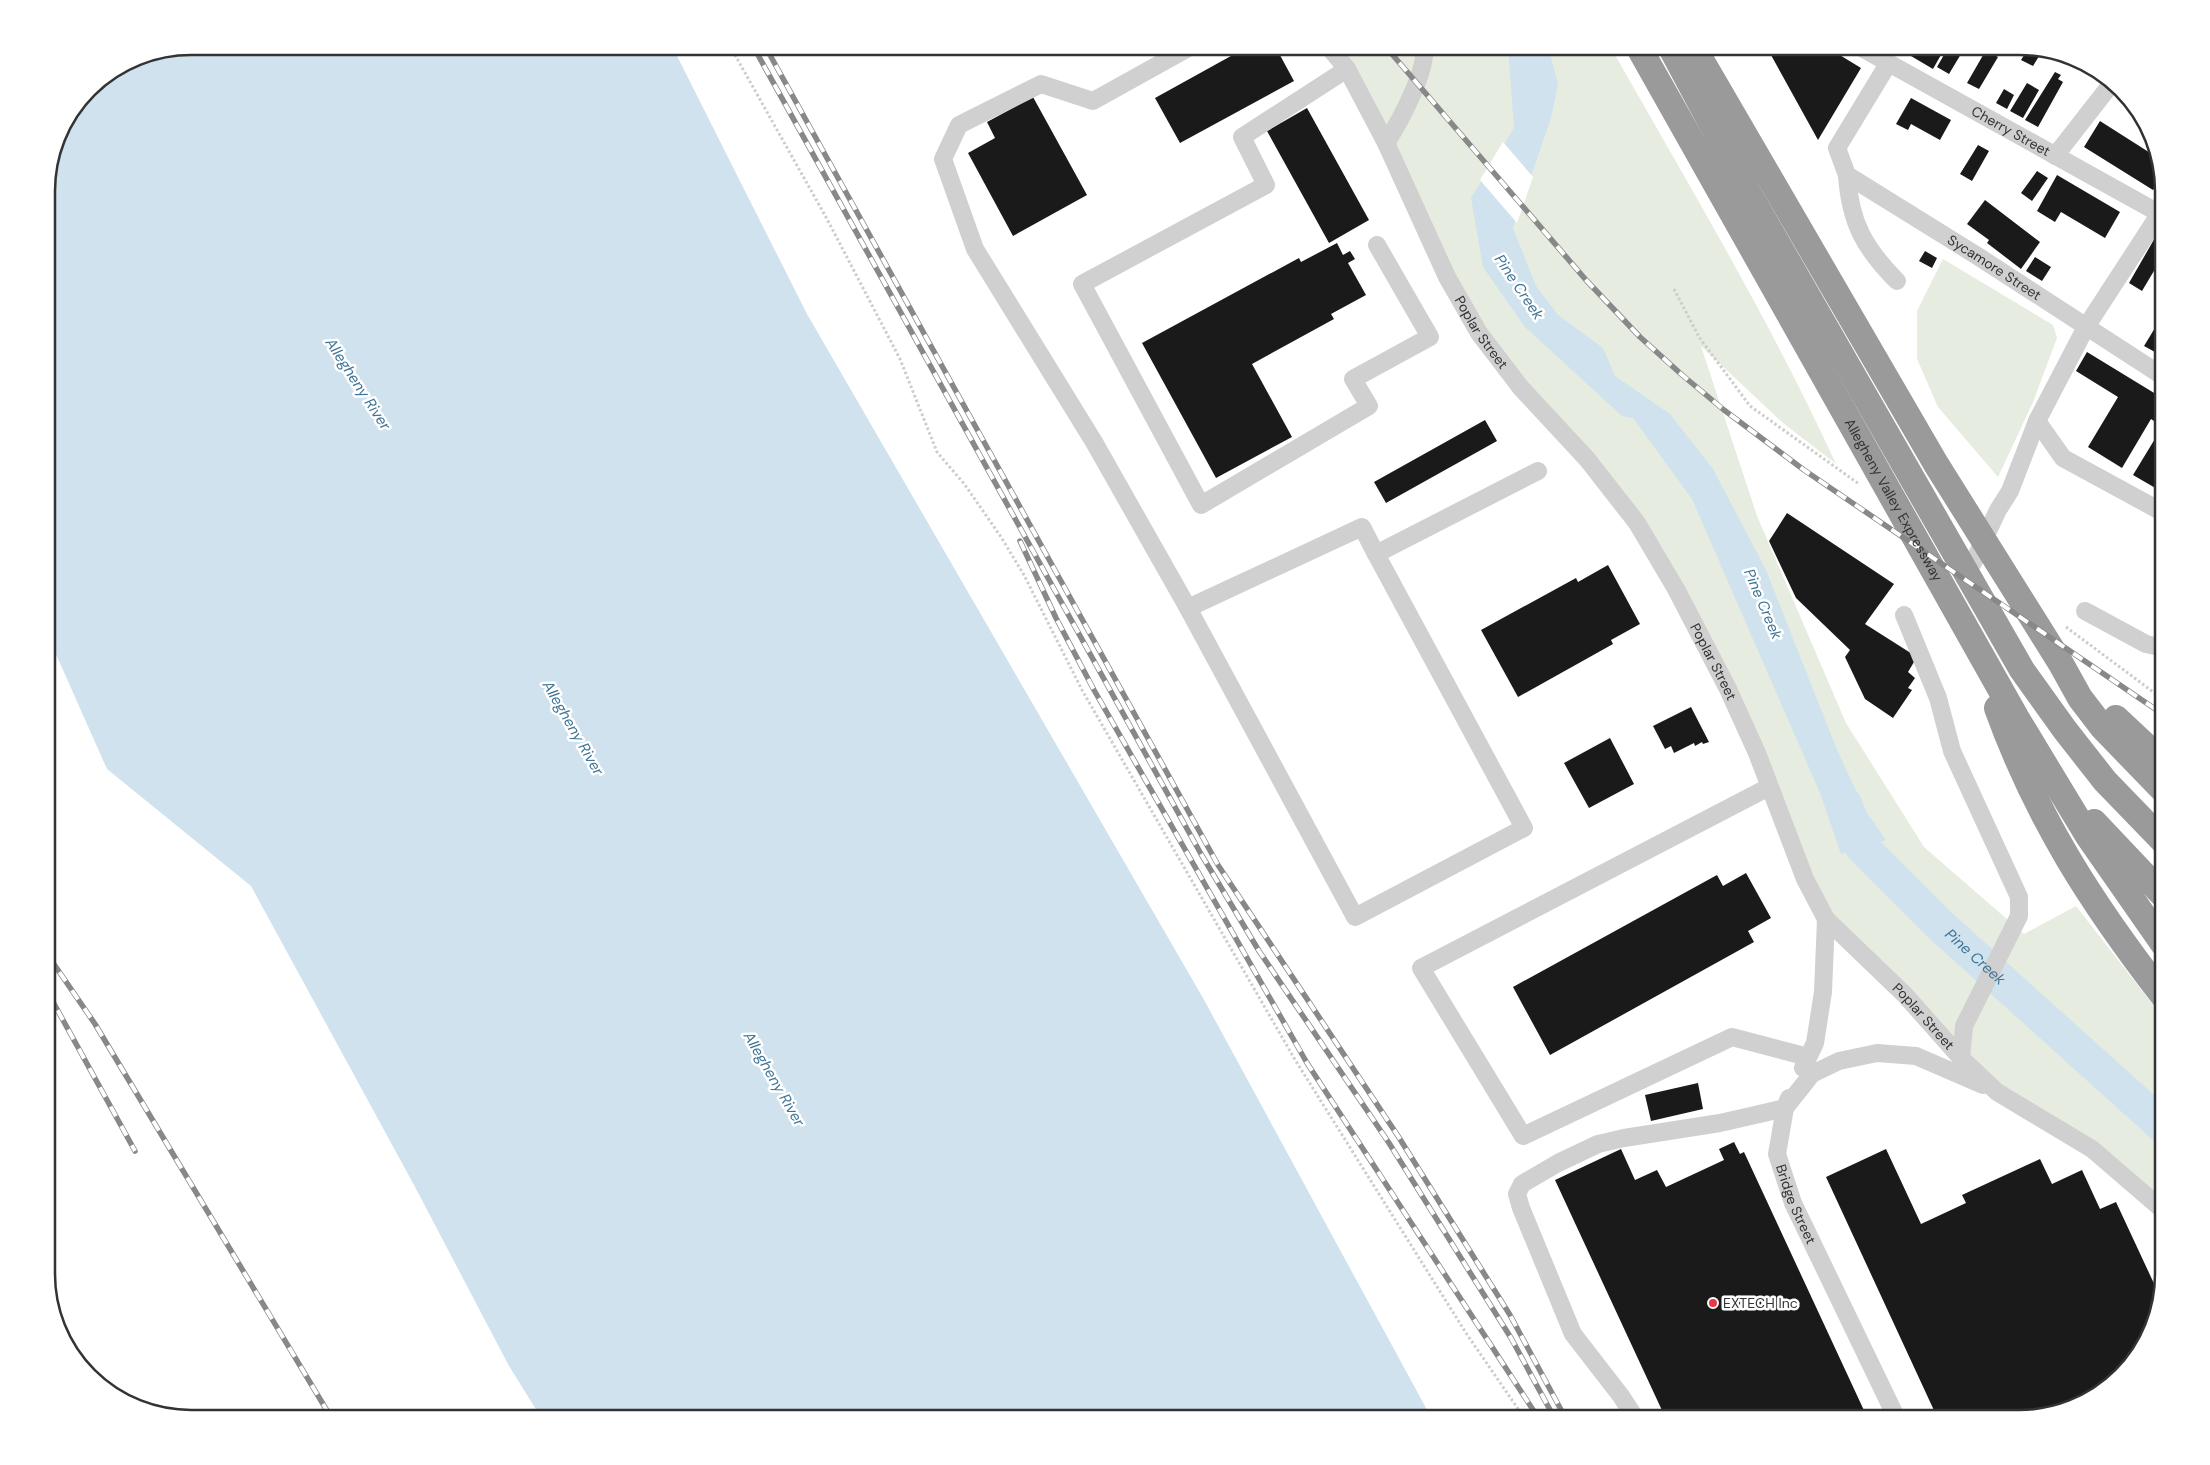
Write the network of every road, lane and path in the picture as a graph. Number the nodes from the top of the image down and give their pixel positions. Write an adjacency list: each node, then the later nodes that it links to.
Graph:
1 (735, 55): 48 (path)
2 (1176, 55): 28 (street)
3 (1335, 55): 10 (street, Poplar Street)
4 (1424, 55): 12 (street)
5 (1643, 55): 31 (highway, Allegheny Valley Expressway)
6 (1675, 55): 38 (highway, Allegheny Valley Expressway)
7 (1698, 55): 33 (highway)
8 (1873, 55): 9 (street, Cherry Street)
9 (1888, 64): 13 (street, Cherry Street); 14 (street)
10 (1347, 69): 12 (street, Poplar Street); 17 (street)
11 (2108, 88): 13 (street)
12 (1386, 143): 37 (street, Poplar Street)
13 (2055, 156): 15 (street, Cherry Street)
14 (1847, 175): 18 (street); 20 (street, Sycamore Street)
15 (2155, 208)
16 (2155, 223): 20 (street)
17 (1377, 245)
18 (1897, 281)
19 (1674, 289): 23 (path)
20 (2086, 327): 21 (street, Sycamore Street); 22 (street)
21 (2155, 371)
22 (2037, 421): 25 (street); 27 (street)
23 (1818, 456)
24 (1538, 471): 26 (street)
25 (2155, 508)
26 (1376, 554): 28 (street); 28 (street)
27 (1973, 563)
28 (1188, 608)
29 (2085, 611): 32 (street)
30 (1904, 615): 44 (street)
31 (1970, 635): 35 (highway, Allegheny Valley Expressway); 42 (highway)
32 (2155, 646)
33 (2060, 662): 34 (highway); 36 (highway)
34 (2155, 754)
35 (2052, 775): 39 (highway); 41 (highway, Allegheny Valley Expressway)
36 (2155, 781)
37 (1769, 787): 40 (street, Poplar Street); 43 (street)
38 (2155, 833)
39 (2155, 886)
40 (1826, 919): 43 (street, Bridge Street); 44 (street, Poplar Street)
41 (2155, 932)
42 (2155, 985)
43 (1808, 1057): 46 (street, Bridge Street)
44 (1961, 1058): 45 (street, Poplar Street)
45 (1997, 1092): 46 (street); 47 (street, Poplar Street)
46 (1785, 1108): 49 (street); 50 (street, Bridge Street)
47 (2155, 1203)
48 (1519, 1410)
49 (1630, 1410)
50 (1893, 1410)

